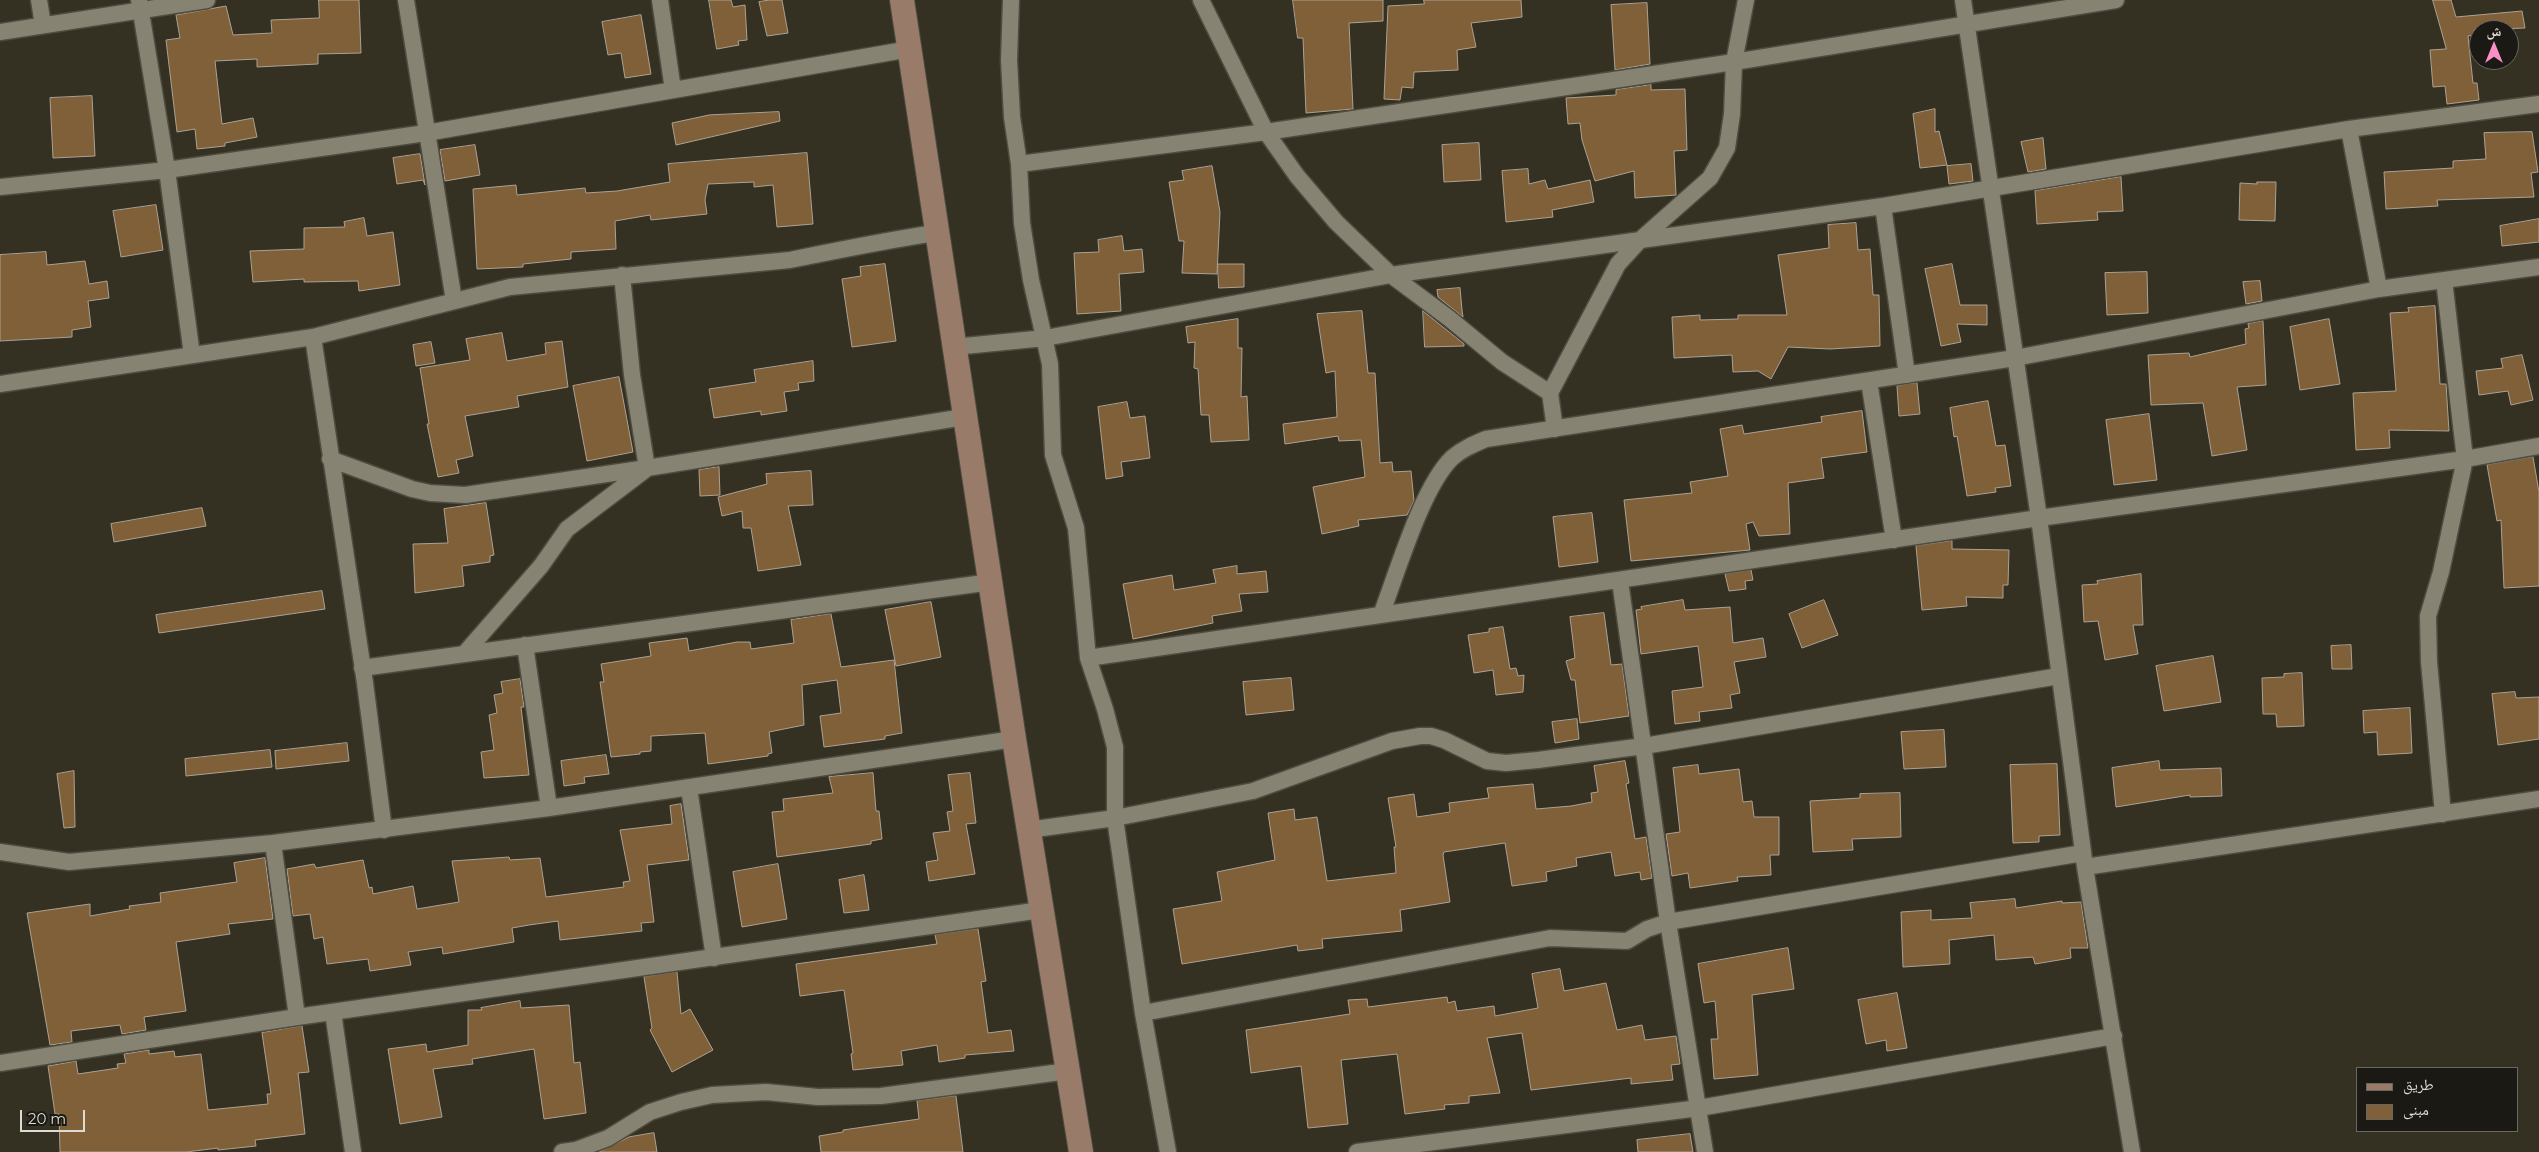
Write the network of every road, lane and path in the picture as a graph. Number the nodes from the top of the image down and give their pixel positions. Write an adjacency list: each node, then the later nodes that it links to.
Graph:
1 (39, 0): 13 (street)
2 (207, 0): 11 (street)
3 (406, 0): 21 (street)
4 (660, 0): 17 (street)
5 (902, 0): 15 (street)
6 (1011, 0): 22 (street)
7 (1201, 0): 20 (street)
8 (1746, 0): 16 (street)
9 (1962, 0): 12 (street)
10 (2116, 0): 12 (street)
11 (139, 5): 13 (street); 23 (street)
12 (1966, 23): 16 (street); 25 (street)
13 (43, 25): 14 (street)
14 (0, 32)
15 (910, 49): 17 (street); 27 (street)
16 (1734, 62): 20 (street); 28 (street)
17 (673, 90): 21 (street)
18 (2539, 104): 19 (street)
19 (2349, 129): 25 (street); 33 (street)
20 (1266, 132): 22 (street); 30 (street)
21 (426, 134): 23 (street); 34 (street)
22 (1019, 164): 36 (street)
23 (167, 170): 24 (street); 38 (street)
24 (0, 187)
25 (1988, 188): 26 (street); 39 (street)
26 (1883, 206): 28 (street); 40 (street)
27 (936, 233): 31 (street); 37 (street)
28 (1640, 240): 30 (street); 43 (street)
29 (2539, 267): 32 (street)
30 (1391, 274): 36 (street); 43 (street)
31 (622, 275): 34 (street); 49 (street)
32 (2444, 280): 33 (street); 48 (street)
33 (2379, 289): 39 (street)
34 (454, 301): 35 (street)
35 (312, 337): 38 (street); 47 (street)
36 (1045, 338): 37 (street); 57 (street)
37 (954, 347): 44 (street)
38 (192, 355): 42 (street)
39 (2015, 358): 40 (street); 50 (street)
40 (1908, 375): 41 (street)
41 (1870, 381): 45 (street); 51 (street)
42 (0, 384)
43 (1550, 393): 45 (street)
44 (964, 417): 49 (street); 53 (street)
45 (1555, 429): 54 (street)
46 (2539, 446): 48 (street)
47 (330, 459): 49 (street); 58 (street)
48 (2466, 459): 50 (street); 65 (street)
49 (647, 468): 56 (street)
50 (2039, 518): 51 (street); 59 (street)
51 (1894, 540): 52 (street)
52 (1620, 581): 54 (street); 61 (street)
53 (991, 582): 55 (street); 60 (street)
54 (1381, 615): 57 (street)
55 (524, 645): 56 (street); 64 (street)
56 (466, 653): 58 (street)
57 (1088, 658): 66 (street)
58 (362, 668): 67 (street)
59 (2059, 676): 61 (street); 71 (street)
60 (1014, 739): 62 (street); 68 (street)
61 (1644, 746): 66 (street); 73 (street)
62 (690, 788): 64 (street); 74 (street)
63 (2539, 800): 65 (street)
64 (549, 808): 67 (street)
65 (2443, 814): 71 (street)
66 (1115, 818): 68 (street); 76 (street)
67 (384, 830): 69 (street)
68 (1028, 830): 72 (street)
69 (273, 843): 70 (street); 77 (street)
70 (0, 852)
71 (2084, 860): 73 (street); 78 (street)
72 (1041, 910): 74 (street); 80 (street)
73 (1668, 922): 76 (street); 81 (street)
74 (714, 958): 75 (street)
75 (332, 1012): 77 (street); 82 (street)
76 (1143, 1013): 85 (street)
77 (297, 1017): 79 (street)
78 (2114, 1036): 81 (street); 88 (street)
79 (0, 1063)
80 (1068, 1071): 83 (street); 84 (street)
81 (1699, 1108): 86 (street); 87 (street)
82 (353, 1152)
83 (562, 1152)
84 (1081, 1152)
85 (1168, 1152)
86 (1358, 1152)
87 (1705, 1152)
88 (2132, 1152)

